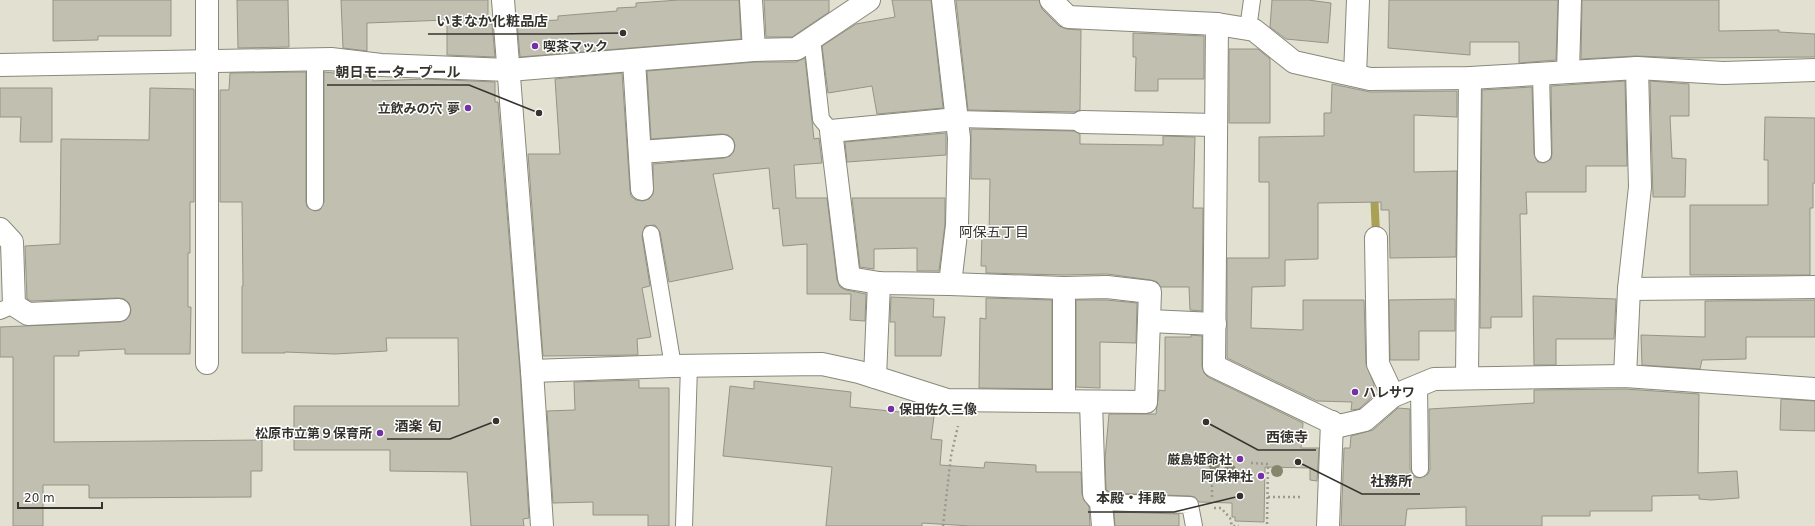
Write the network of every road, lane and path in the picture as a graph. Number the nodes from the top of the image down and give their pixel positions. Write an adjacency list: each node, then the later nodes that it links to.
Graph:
1 (207, 0): 16 (street)
2 (503, 0): 19 (street)
3 (752, 0): 13 (street)
4 (869, 0): 12 (street)
5 (943, 0): 25 (street)
6 (1051, 0): 10 (street)
7 (1252, 0): 11 (lane)
8 (1358, 0): 23 (street)
9 (1570, 0): 21 (street)
10 (1217, 24): 11 (street); 27 (street)
11 (1248, 29): 23 (street)
12 (812, 38): 13 (street); 28 (lane)
13 (754, 50): 15 (street)
14 (315, 60): 16 (street); 19 (street); 33 (lane)
15 (634, 60): 19 (street); 30 (street)
16 (208, 61): 17 (street); 46 (street)
17 (0, 65)
18 (1637, 68): 20 (street); 21 (street); 41 (street)
19 (509, 70): 48 (street)
20 (1815, 70)
21 (1568, 72): 22 (street)
22 (1541, 74): 24 (street); 31 (lane)
23 (1355, 76): 24 (street)
24 (1470, 78): 51 (street)
25 (957, 119): 26 (lane); 28 (street); 38 (street)
26 (1082, 122): 27 (street)
27 (1215, 125): 45 (street)
28 (831, 131): 37 (street)
29 (724, 146): 30 (street)
30 (640, 152): 32 (street)
31 (1543, 154)
32 (642, 189)
33 (315, 202)
34 (0, 229): 42 (street)
35 (651, 234): 47 (lane)
36 (1376, 238): 54 (street)
37 (879, 283): 38 (street); 50 (street)
38 (950, 284): 40 (street)
39 (1815, 287): 41 (street)
40 (1064, 288): 44 (street); 56 (street)
41 (1629, 289): 49 (street)
42 (7, 308): 43 (street)
43 (119, 310)
44 (1149, 321): 45 (street); 57 (street)
45 (1215, 324): 58 (street)
46 (207, 363)
47 (681, 366): 48 (street); 50 (street); 66 (lane)
48 (532, 371): 65 (street)
49 (1625, 376): 51 (street); 53 (street)
50 (875, 377): 55 (street)
51 (1467, 378): 52 (street)
52 (1419, 385): 54 (street); 60 (lane)
53 (1815, 389)
54 (1393, 396): 58 (street)
55 (964, 401): 56 (street); 67 (path)
56 (1064, 401): 57 (street)
57 (1091, 402): 64 (street)
58 (1332, 422): 72 (street)
59 (1251, 463): 63 (path)
60 (1420, 468)
61 (1235, 472): 70 (path)
62 (1309, 497): 63 (path)
63 (1268, 498): 71 (path)
64 (1102, 502): 68 (street); 69 (lane)
65 (542, 526)
66 (684, 526)
67 (943, 526)
68 (1103, 526)
69 (1194, 526)
70 (1239, 526)
71 (1267, 526)
72 (1328, 526)

